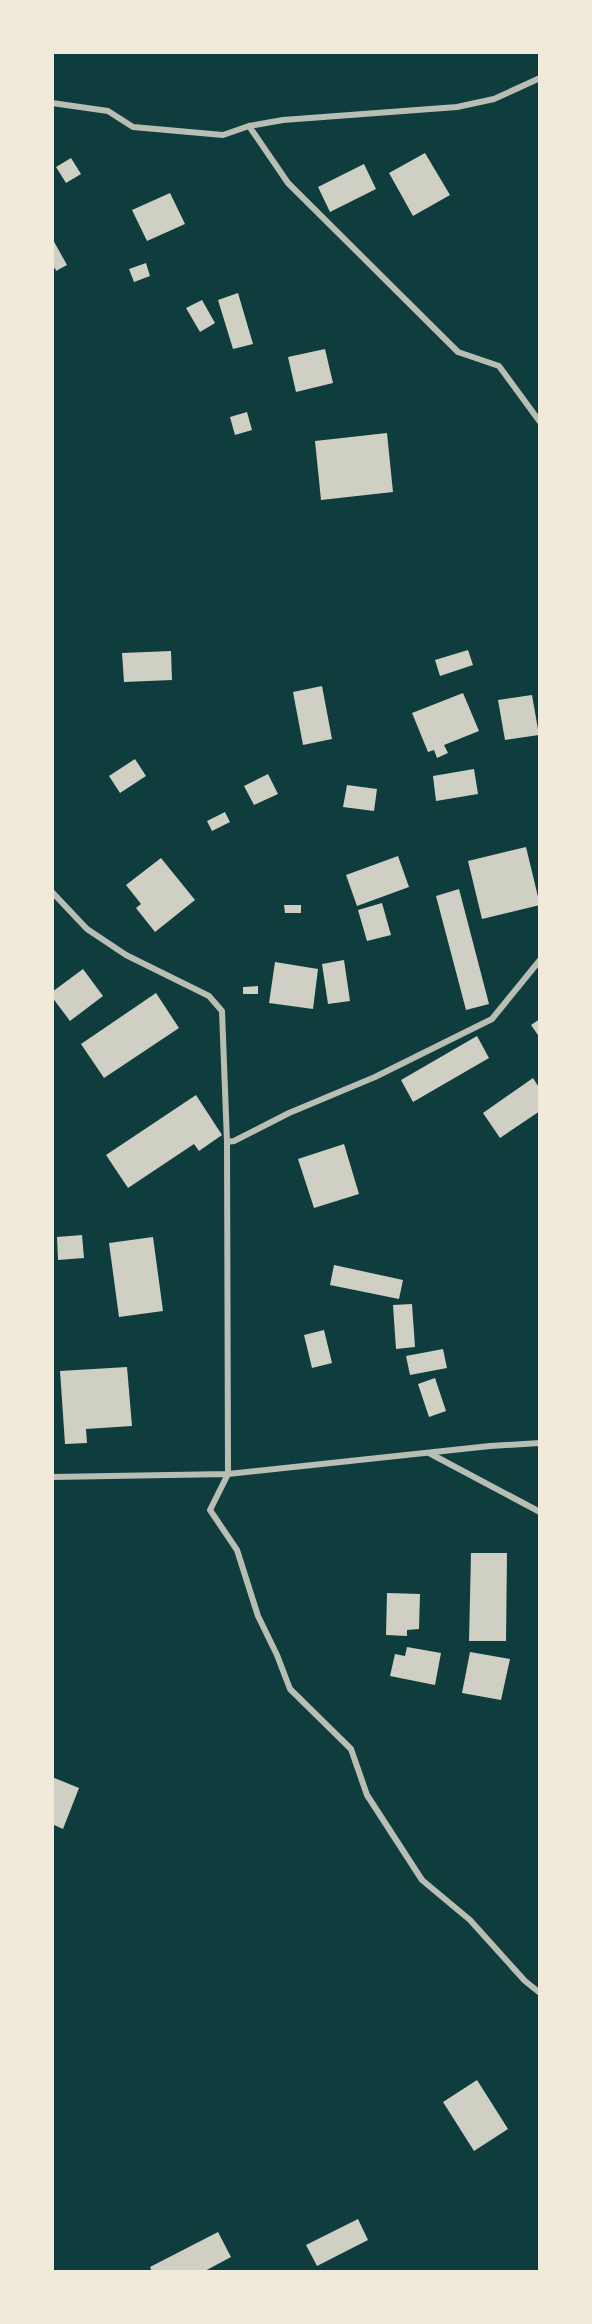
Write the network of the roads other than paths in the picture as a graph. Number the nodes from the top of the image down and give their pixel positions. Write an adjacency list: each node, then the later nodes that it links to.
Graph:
1 (540, 78): 3 (street)
2 (52, 103): 3 (street)
3 (249, 126): 4 (street)
4 (540, 422)
5 (52, 892): 7 (street)
6 (540, 960): 7 (street)
7 (227, 1143): 10 (street)
8 (540, 1443): 9 (street)
9 (428, 1452): 10 (street); 12 (street)
10 (228, 1474): 11 (street); 13 (street)
11 (52, 1477)
12 (540, 1512)
13 (540, 1993)

